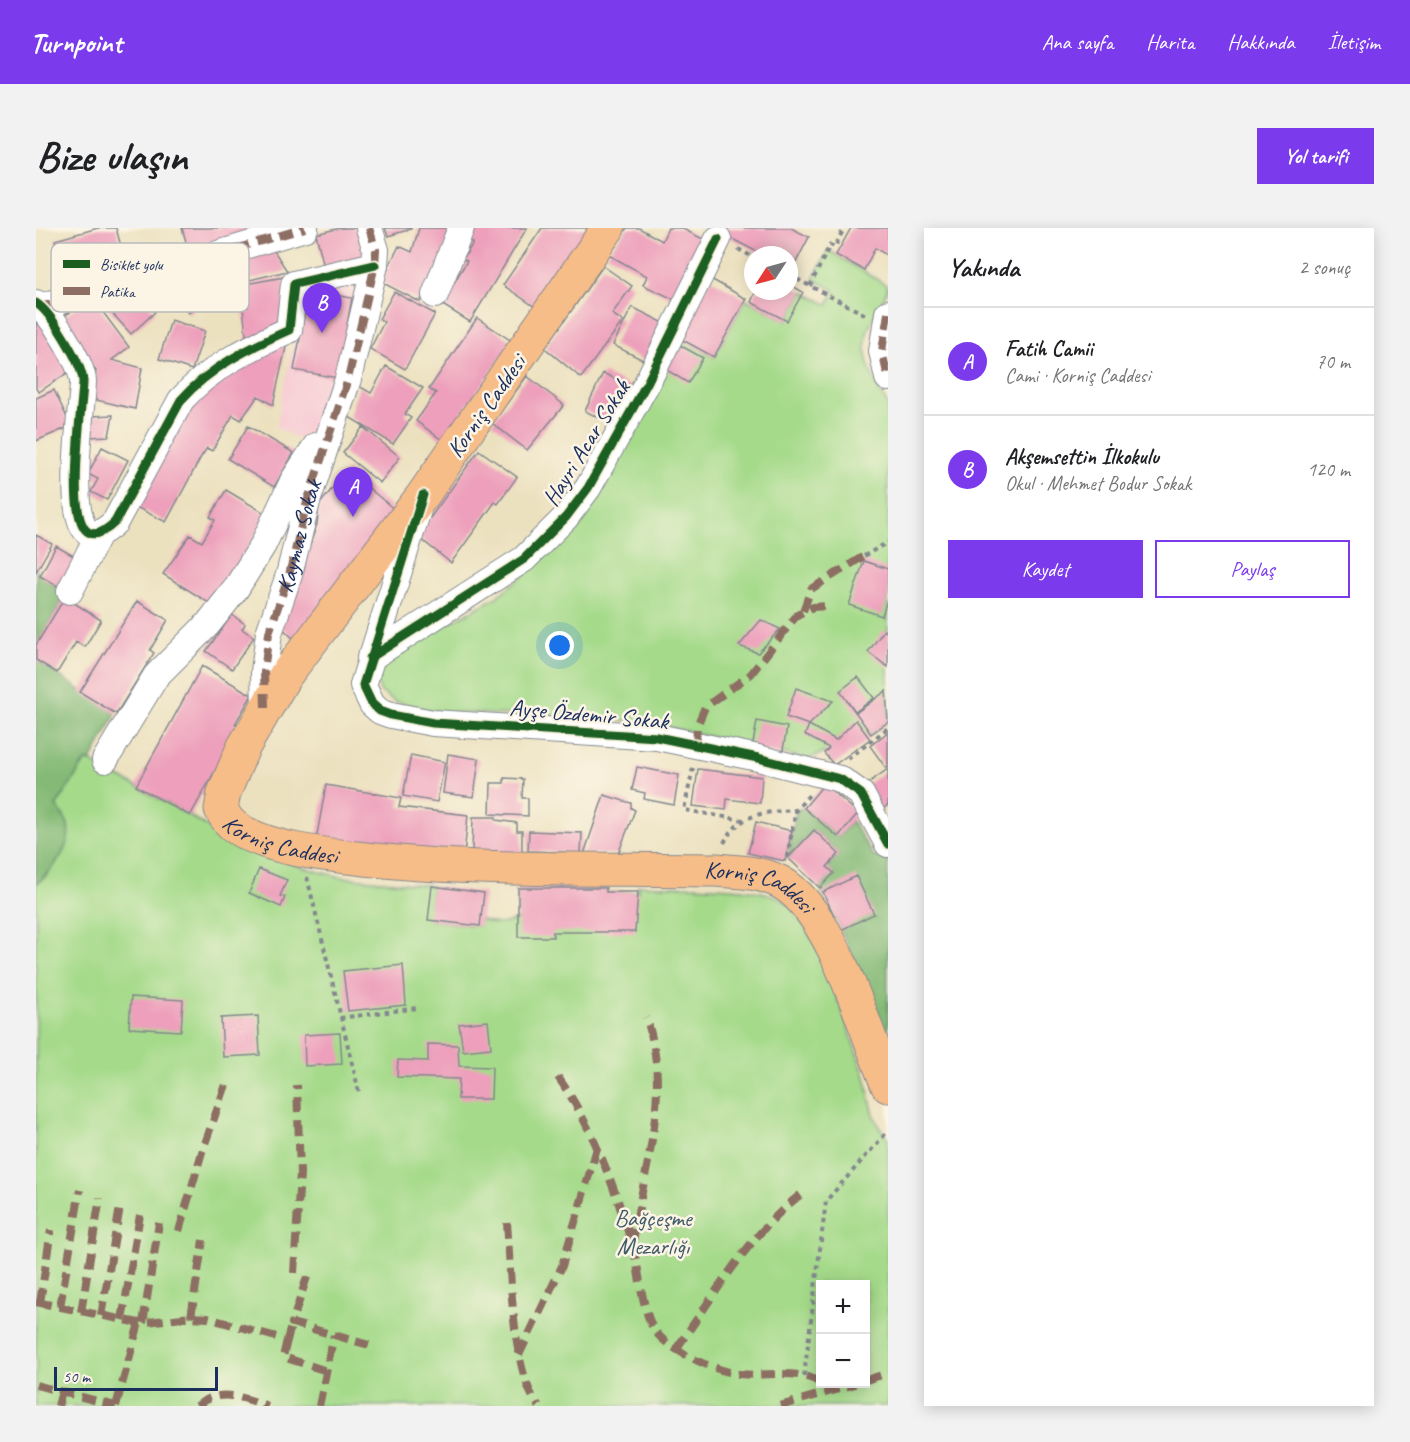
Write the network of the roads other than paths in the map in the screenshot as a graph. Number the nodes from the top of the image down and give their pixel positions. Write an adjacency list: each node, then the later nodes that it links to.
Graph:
1 (305, 228): 6 (street)
2 (369, 228): 7 (street, Kaymaz Sokak)
3 (461, 228): 8 (street)
4 (608, 228): 13 (main road, Korniş Caddesi)
5 (718, 239): 16 (street, Hayri Acar Sokak)
6 (249, 244)
7 (375, 265): 12 (street, Kaymaz Sokak); 14 (street)
8 (435, 295)
9 (37, 305): 14 (street)
10 (886, 319): 11 (street)
11 (888, 378)
12 (339, 410): 17 (street, Kaymaz Sokak); 18 (street)
13 (423, 495): 16 (street, Ayşe Özdemir Sokak); 17 (main road, Korniş Caddesi)
14 (100, 534): 15 (street)
15 (70, 591)
16 (370, 658): 19 (street, Ayşe Özdemir Sokak)
17 (265, 708): 20 (main road, Korniş Caddesi)
18 (105, 760)
19 (888, 844)
20 (888, 1086)

